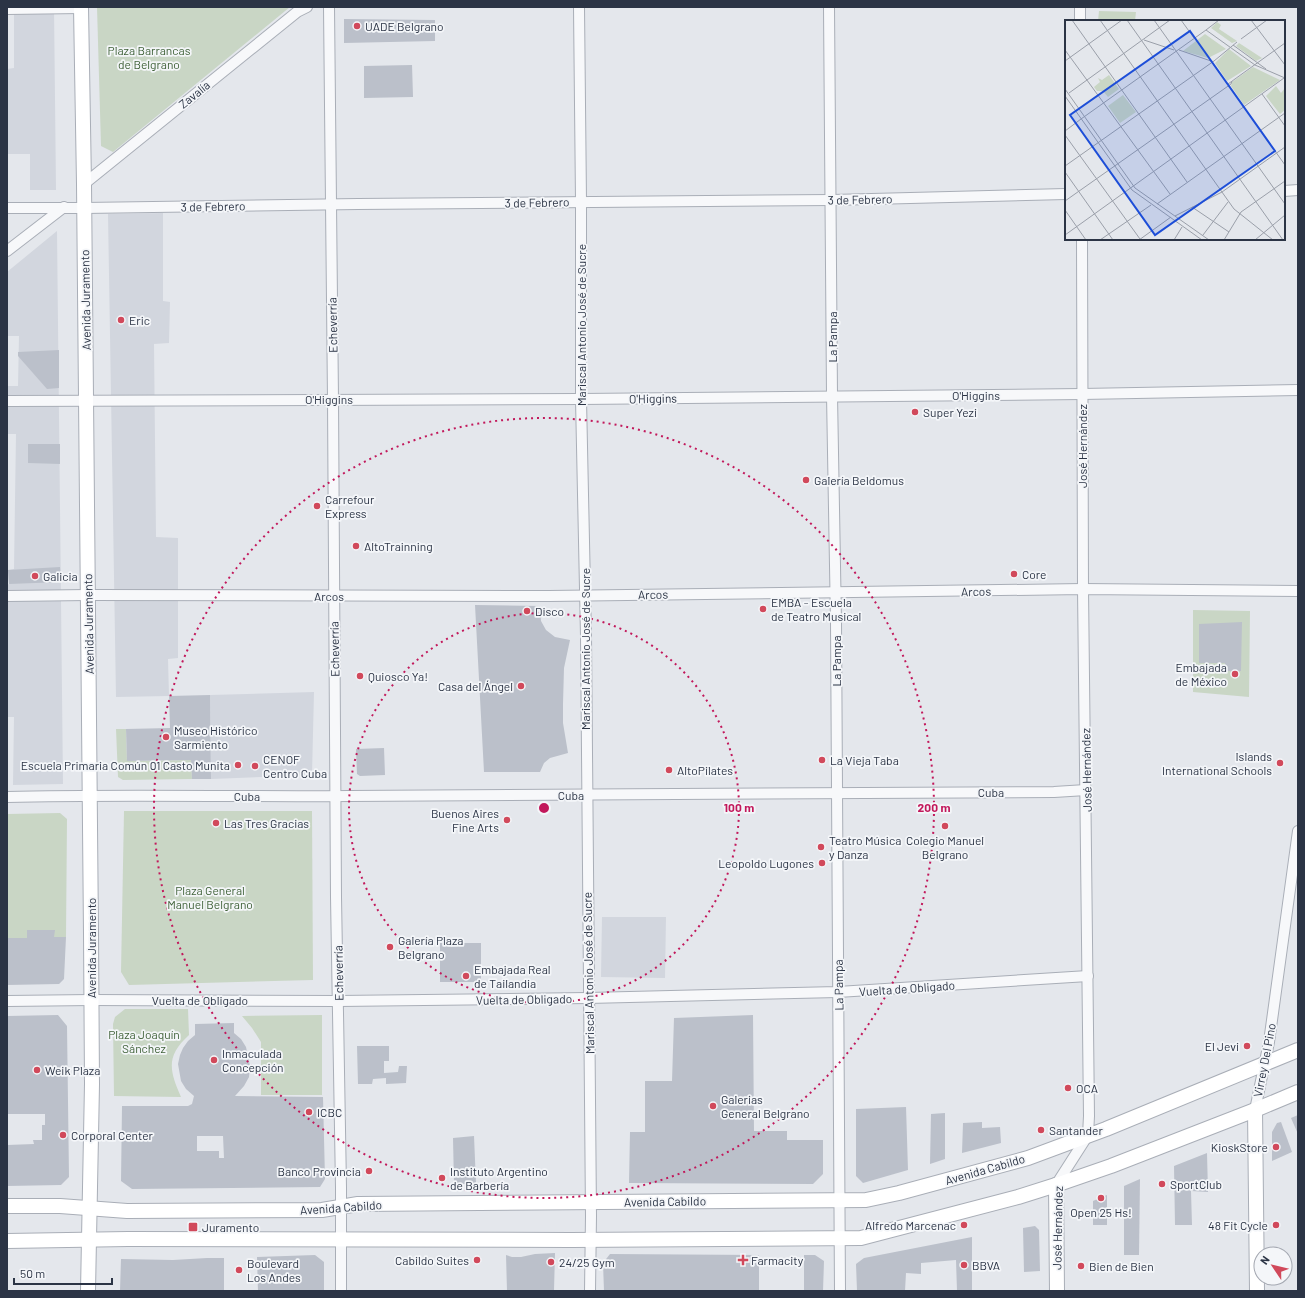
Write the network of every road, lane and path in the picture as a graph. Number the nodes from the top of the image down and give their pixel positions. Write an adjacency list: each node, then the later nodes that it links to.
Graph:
1 (81, 7): 7 (street); 9 (main road, Avenida Juramento)
2 (307, 7): 9 (street, Zavalía)
3 (328, 7): 15 (street, Echeverría)
4 (579, 7): 14 (street, Mariscal Antonio José de Sucre)
5 (829, 7): 13 (street, La Pampa)
6 (1080, 7): 8 (street)
7 (7, 9)
8 (1080, 20)
9 (84, 184): 18 (main road, Avenida Juramento)
10 (1298, 190): 11 (street)
11 (1285, 191)
12 (1065, 194): 13 (street, 3 de Febrero)
13 (832, 200): 14 (street, 3 de Febrero); 23 (street, La Pampa)
14 (582, 202): 15 (street, 3 de Febrero); 25 (street, Mariscal Antonio José de Sucre)
15 (331, 204): 18 (street, 3 de Febrero); 24 (street, Echeverría)
16 (64, 207): 17 (street, 3 de Febrero); 18 (street, 3 de Febrero); 20 (street)
17 (7, 208)
18 (84, 208): 26 (main road, Avenida Juramento)
19 (1082, 240): 22 (street, José Hernández)
20 (7, 251)
21 (1298, 390): 22 (street, O'Higgins)
22 (1082, 394): 23 (street, O'Higgins); 28 (street, José Hernández)
23 (832, 395): 25 (street, O'Higgins); 30 (street, La Pampa)
24 (333, 399): 25 (street, O'Higgins); 26 (street, O'Higgins); 34 (street, Echeverría)
25 (581, 399): 32 (street, Mariscal Antonio José de Sucre)
26 (86, 400): 27 (street, O'Higgins); 31 (main road, Avenida Juramento)
27 (7, 402)
28 (1083, 589): 29 (street, Arcos); 30 (street, Arcos); 35 (street, José Hernández)
29 (1298, 591)
30 (835, 593): 32 (street, Arcos); 36 (street, La Pampa)
31 (88, 595): 33 (street, Arcos); 34 (street, Arcos); 37 (main road, Avenida Juramento)
32 (585, 595): 34 (street, Arcos); 38 (street, Mariscal Antonio José de Sucre)
33 (7, 596)
34 (334, 596): 39 (street, Echeverría)
35 (1086, 790): 36 (street, Cuba); 43 (street, José Hernández)
36 (837, 792): 38 (street, Cuba); 44 (street, La Pampa)
37 (90, 795): 39 (street, Cuba); 40 (street, Cuba); 46 (main road, Avenida Juramento)
38 (586, 795): 39 (street, Cuba); 45 (street, Mariscal Antonio José de Sucre)
39 (336, 796): 48 (street, Echeverría)
40 (7, 797)
41 (1298, 831): 42 (street, Virrey Del Pino)
42 (1294, 883): 50 (street, Virrey Del Pino)
43 (1088, 976): 44 (street, Vuelta de Obligado); 53 (street, José Hernández)
44 (838, 992): 45 (street, Vuelta de Obligado); 55 (street, La Pampa)
45 (588, 998): 48 (street, Vuelta de Obligado); 56 (street, Mariscal Antonio José de Sucre)
46 (92, 1000): 47 (street, Vuelta de Obligado); 48 (street, Vuelta de Obligado); 59 (main road, Avenida Juramento)
47 (7, 1001)
48 (339, 1001): 58 (street, Echeverría)
49 (1298, 1050): 50 (main road, Avenida Cabildo)
50 (1264, 1064): 52 (street, Virrey Del Pino); 53 (main road, Avenida Cabildo)
51 (1298, 1092): 52 (main road)
52 (1255, 1110): 54 (main road); 70 (main road, Virrey Del Pino)
53 (1088, 1135): 54 (street, José Hernández); 55 (main road, Avenida Cabildo)
54 (1056, 1184): 61 (main road); 69 (main road, José Hernández)
55 (840, 1200): 56 (main road, Avenida Cabildo); 61 (street, La Pampa)
56 (590, 1202): 58 (main road, Avenida Cabildo); 63 (street, Mariscal Antonio José de Sucre)
57 (7, 1206): 59 (main road, Avenida Cabildo)
58 (341, 1207): 59 (main road, Avenida Cabildo); 62 (street, Echeverría)
59 (89, 1208): 60 (main road, Avenida Juramento)
60 (89, 1236): 62 (main road); 64 (main road); 65 (main road)
61 (841, 1238): 63 (main road); 68 (street, La Pampa)
62 (341, 1240): 63 (main road); 66 (street, Echeverría)
63 (590, 1240): 67 (street, Mariscal Antonio José de Sucre)
64 (7, 1241)
65 (88, 1291)
66 (341, 1291)
67 (590, 1291)
68 (840, 1291)
69 (1057, 1291)
70 (1257, 1291)

